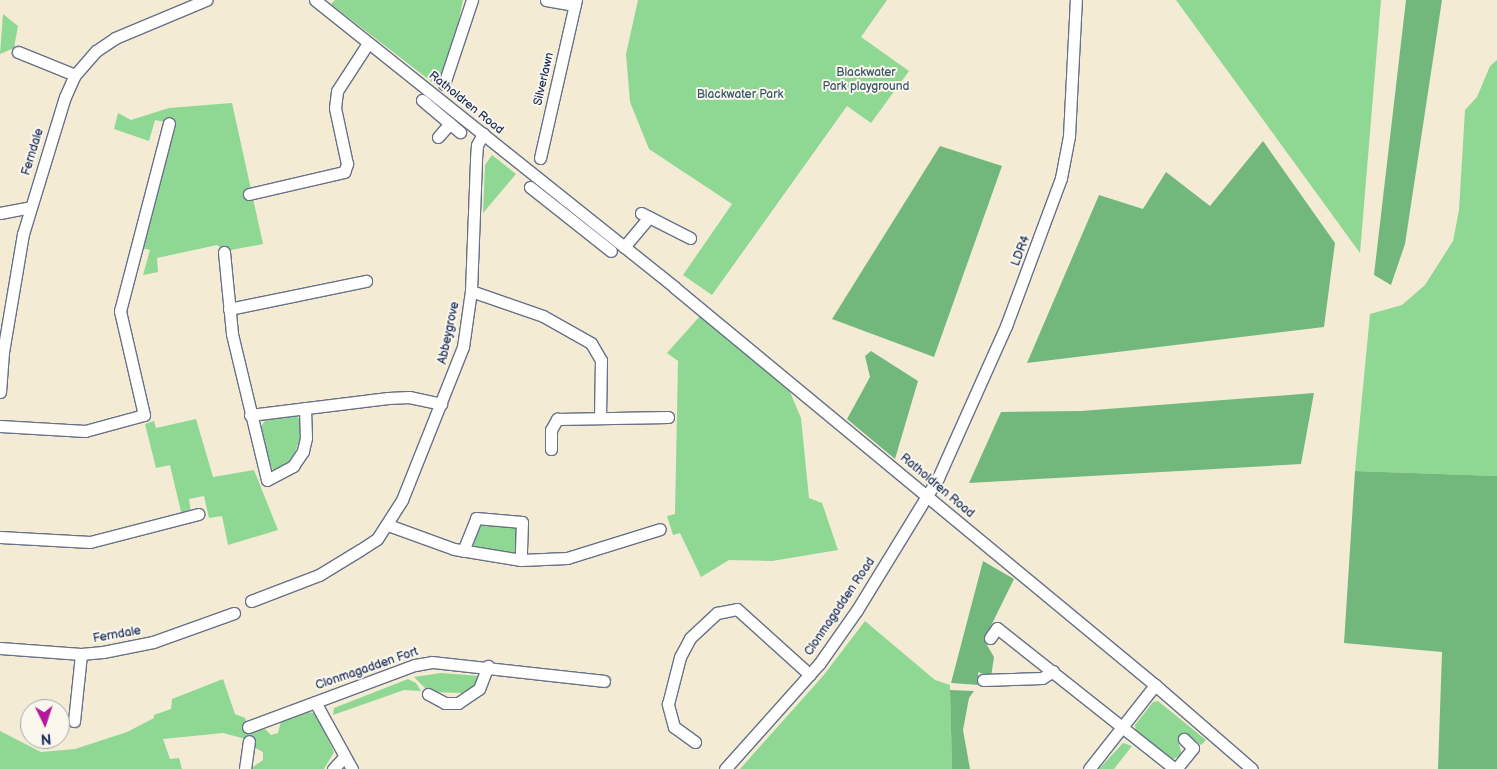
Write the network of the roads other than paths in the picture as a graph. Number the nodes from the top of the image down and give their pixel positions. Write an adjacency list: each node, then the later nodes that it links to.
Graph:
1 (206, 0): 9 (street, Ferndale)
2 (315, 0): 7 (street, Ratholdren Road)
3 (472, 0): 10 (street)
4 (546, 0): 6 (street, Silverlawn)
5 (1076, 0): 39 (street, LDR4)
6 (575, 3): 18 (street, Silverlawn)
7 (368, 43): 12 (street, Ratholdren Road); 20 (street)
8 (18, 52): 9 (street)
9 (75, 75): 21 (street, Ferndale)
10 (444, 84)
11 (422, 100): 12 (street)
12 (439, 107): 14 (street); 16 (street, Ratholdren Road)
13 (169, 123): 37 (street)
14 (450, 123): 15 (street); 17 (street)
15 (460, 132)
16 (483, 134): 23 (street, Ratholdren Road); 29 (street, Abbeygrove)
17 (438, 137)
18 (540, 158)
19 (530, 187): 23 (street, Ratholdren Road)
20 (249, 194)
21 (30, 207): 22 (street); 31 (street, Ferndale)
22 (0, 213)
23 (597, 232): 25 (street, Ratholdren Road); 26 (street, Ratholdren Road)
24 (690, 238): 25 (street)
25 (624, 247): 39 (street, Ratholdren Road)
26 (611, 251)
27 (224, 252): 30 (street)
28 (366, 281): 30 (street)
29 (472, 291): 32 (street, Abbeygrove); 35 (street)
30 (229, 309): 34 (street)
31 (0, 392)
32 (441, 404): 33 (street); 41 (street, Abbeygrove)
33 (305, 408): 34 (street); 34 (street)
34 (250, 415)
35 (600, 416): 36 (street); 38 (street)
36 (668, 417)
37 (0, 426)
38 (551, 450)
39 (929, 497): 53 (street, Clonmagadden Road); 56 (street, Ratholdren Road)
40 (198, 514): 43 (street)
41 (388, 525): 44 (street); 46 (street, Abbeygrove)
42 (660, 529): 45 (street)
43 (0, 537)
44 (463, 551): 45 (street); 45 (street)
45 (521, 560)
46 (251, 601)
47 (234, 613): 50 (street, Ferndale)
48 (990, 638): 52 (street)
49 (0, 648): 50 (street, Ferndale)
50 (81, 654): 59 (street)
51 (488, 666): 55 (street, Clonmagadden Fort); 57 (street); 58 (street, Clonmagadden Fort)
52 (1053, 671): 54 (street); 61 (street)
53 (810, 675): 64 (street); 69 (street, Clonmagadden Road)
54 (983, 680)
55 (604, 681)
56 (1156, 685): 61 (street); 72 (street, Ratholdren Road)
57 (428, 694)
58 (315, 702): 60 (street, Clonmagadden Fort); 65 (street, Clonmagadden Fort)
59 (74, 721)
60 (248, 727)
61 (1121, 727): 70 (street); 71 (street)
62 (1184, 739): 71 (street)
63 (249, 741): 66 (street)
64 (695, 742)
65 (344, 757): 67 (street); 68 (street, Clonmagadden Fort)
66 (245, 769)
67 (333, 769)
68 (352, 769)
69 (724, 769)
70 (1088, 769)
71 (1175, 769)
72 (1252, 769)

